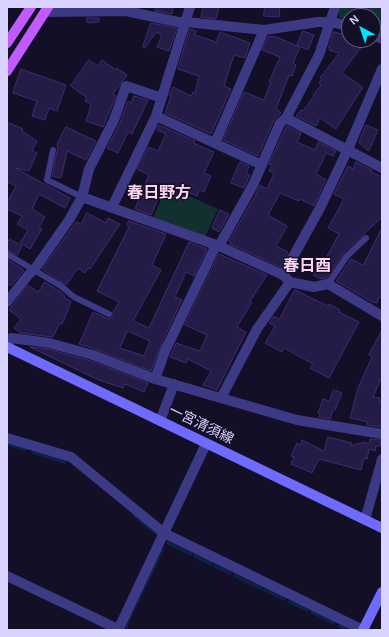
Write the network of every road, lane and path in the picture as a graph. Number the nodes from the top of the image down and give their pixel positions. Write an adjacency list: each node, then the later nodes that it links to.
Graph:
1 (31, 7): 9 (main road)
2 (190, 7): 5 (street)
3 (335, 7): 6 (street)
4 (47, 9): 5 (street); 11 (main road)
5 (186, 22): 8 (street); 12 (street)
6 (331, 22): 7 (street); 8 (street); 14 (street)
7 (341, 24)
8 (264, 30): 15 (street)
9 (7, 43)
10 (382, 69): 16 (street)
11 (7, 71)
12 (162, 98): 13 (street); 20 (street)
13 (156, 116): 15 (street); 21 (street)
14 (286, 118): 16 (street); 18 (street)
15 (215, 143): 18 (street)
16 (348, 149): 19 (street); 26 (street)
17 (53, 150): 20 (lane)
18 (262, 165): 23 (street)
19 (382, 168)
20 (82, 197): 21 (street); 25 (street)
21 (112, 207): 23 (street)
22 (366, 238): 27 (lane)
23 (217, 245): 26 (street); 32 (street)
24 (7, 254): 25 (lane)
25 (34, 270): 28 (street); 29 (lane)
26 (286, 279): 27 (street); 34 (street)
27 (328, 284): 30 (street)
28 (7, 302)
29 (109, 314)
30 (382, 316)
31 (7, 347): 32 (street); 35 (main road, 一宮清須線)
32 (155, 379): 33 (street)
33 (174, 384): 34 (street); 35 (street)
34 (221, 398): 36 (street)
35 (160, 421): 38 (main road, 一宮清須線)
36 (382, 434)
37 (7, 438): 42 (street)
38 (206, 444): 40 (main road, 一宮清須線); 42 (street)
39 (382, 459): 40 (street)
40 (365, 520): 41 (main road, 一宮清須線)
41 (382, 528)
42 (164, 533): 45 (street); 46 (street)
43 (7, 576): 45 (street)
44 (382, 592): 46 (main road)
45 (118, 630)
46 (363, 630)

